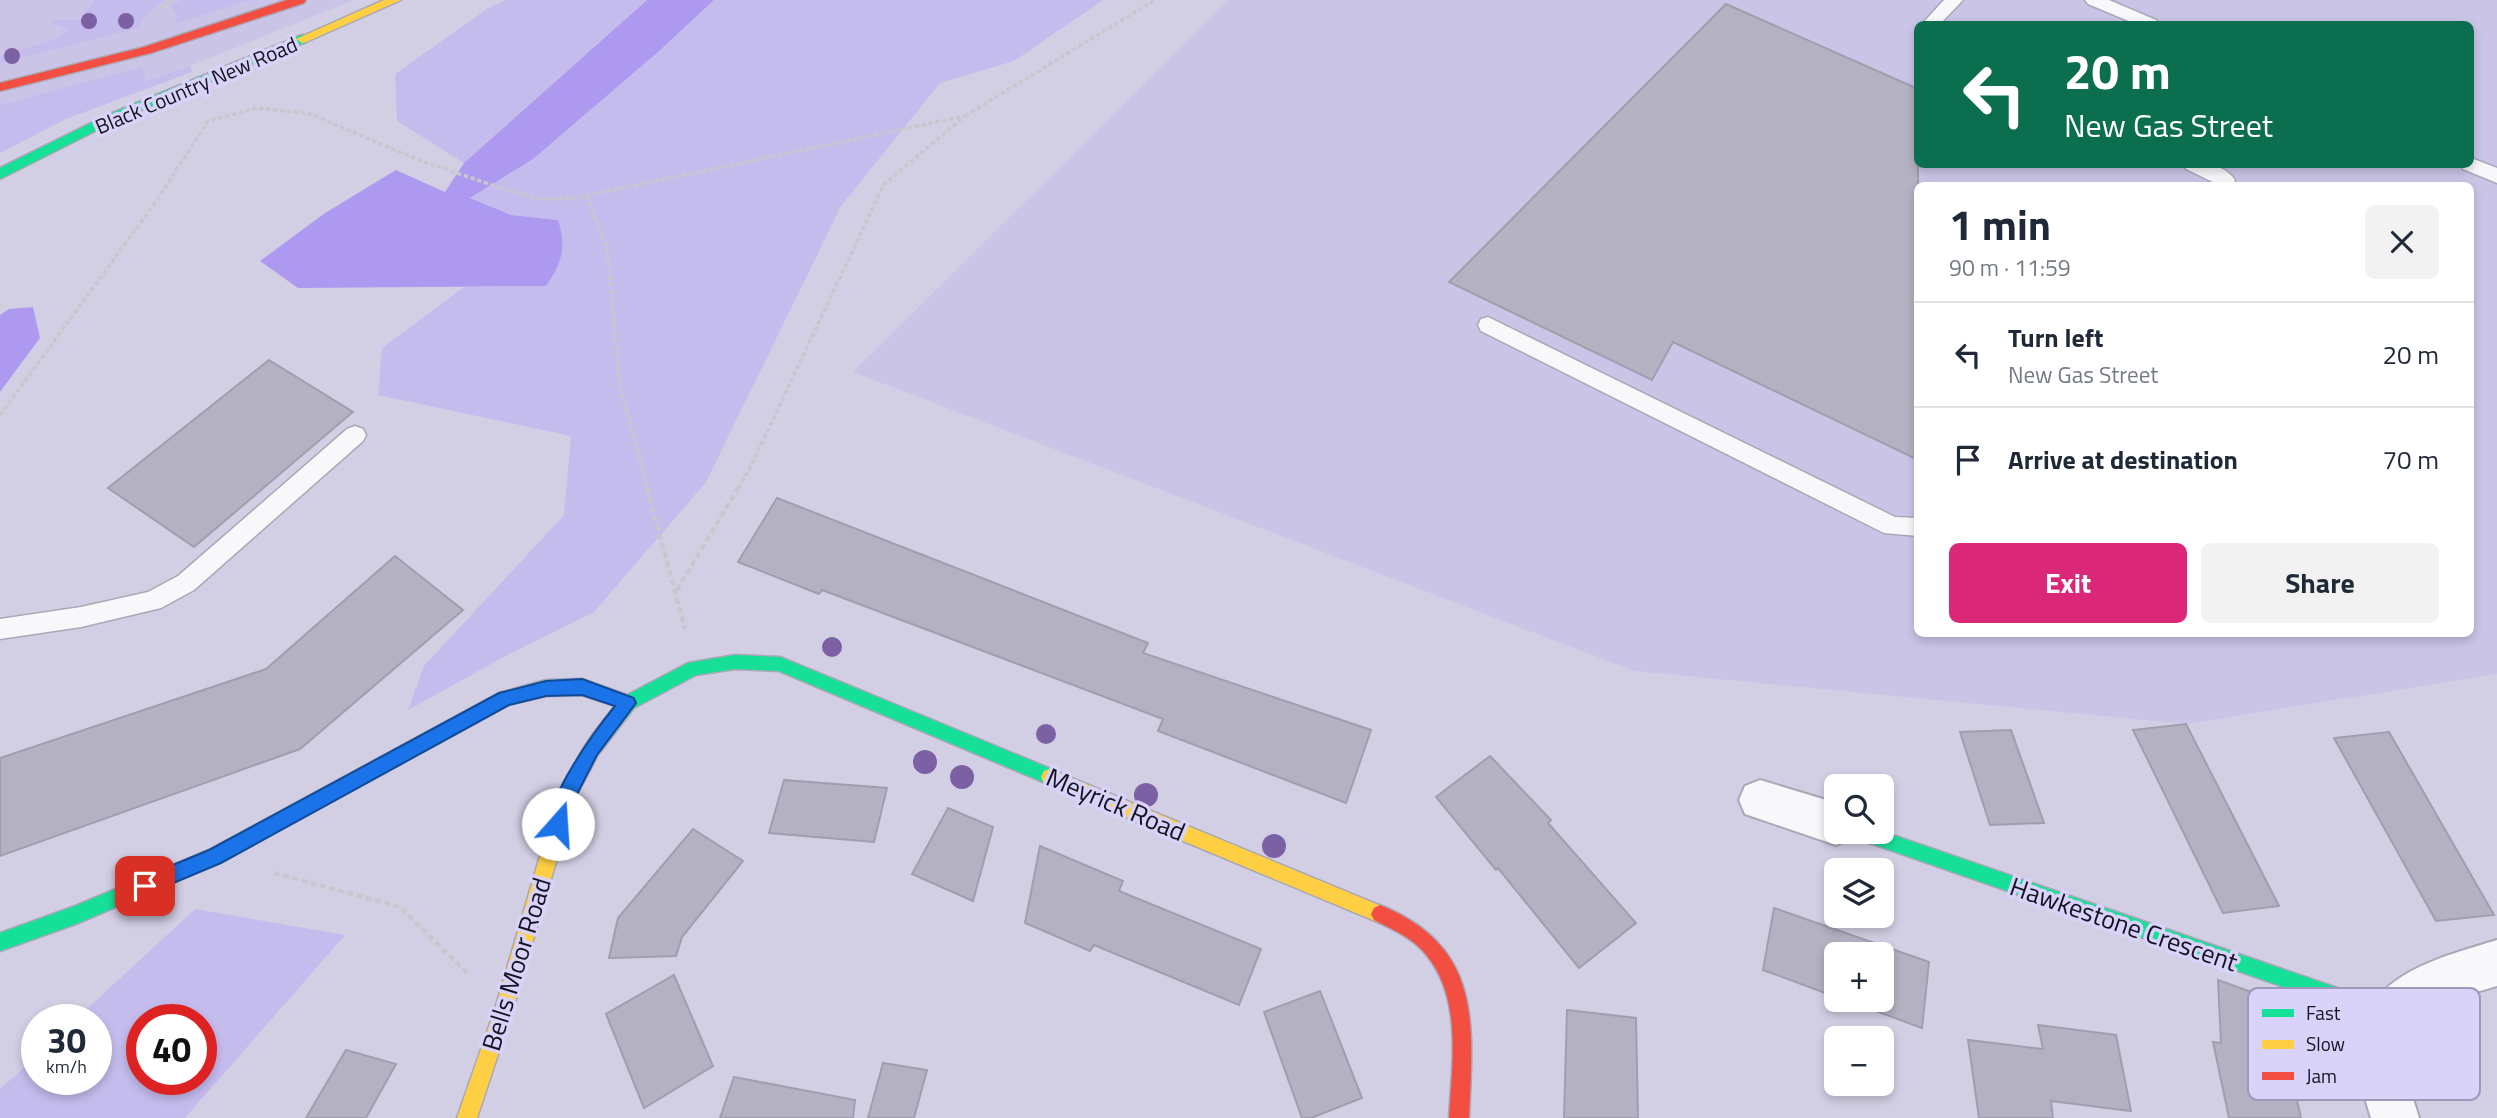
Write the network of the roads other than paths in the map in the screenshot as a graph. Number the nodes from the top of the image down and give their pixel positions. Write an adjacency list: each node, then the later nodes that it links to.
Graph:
1 (300, 0): 7 (main road, Black Country New Road)
2 (395, 0): 10 (main road, Black Country New Road)
3 (1954, 0): 5 (lane)
4 (2094, 0): 6 (lane)
5 (1933, 21)
6 (2143, 21)
7 (0, 87)
8 (2474, 166): 11 (lane)
9 (2204, 168): 12 (lane)
10 (0, 174)
11 (2497, 176)
12 (2228, 177)
13 (1488, 325): 15 (lane)
14 (355, 435): 16 (lane)
15 (1914, 527)
16 (0, 629)
17 (628, 703): 21 (main road); 26 (main road, Bells Moor Road); 27 (main road, Meyrick Road)
18 (1760, 800): 19 (street)
19 (1824, 820)
20 (1894, 843): 23 (main road, Hawkestone Crescent)
21 (0, 942)
22 (2497, 963): 24 (street)
23 (2312, 988)
24 (2426, 988)
25 (2391, 1100): 28 (street)
26 (467, 1118)
27 (1459, 1118)
28 (2395, 1118)

